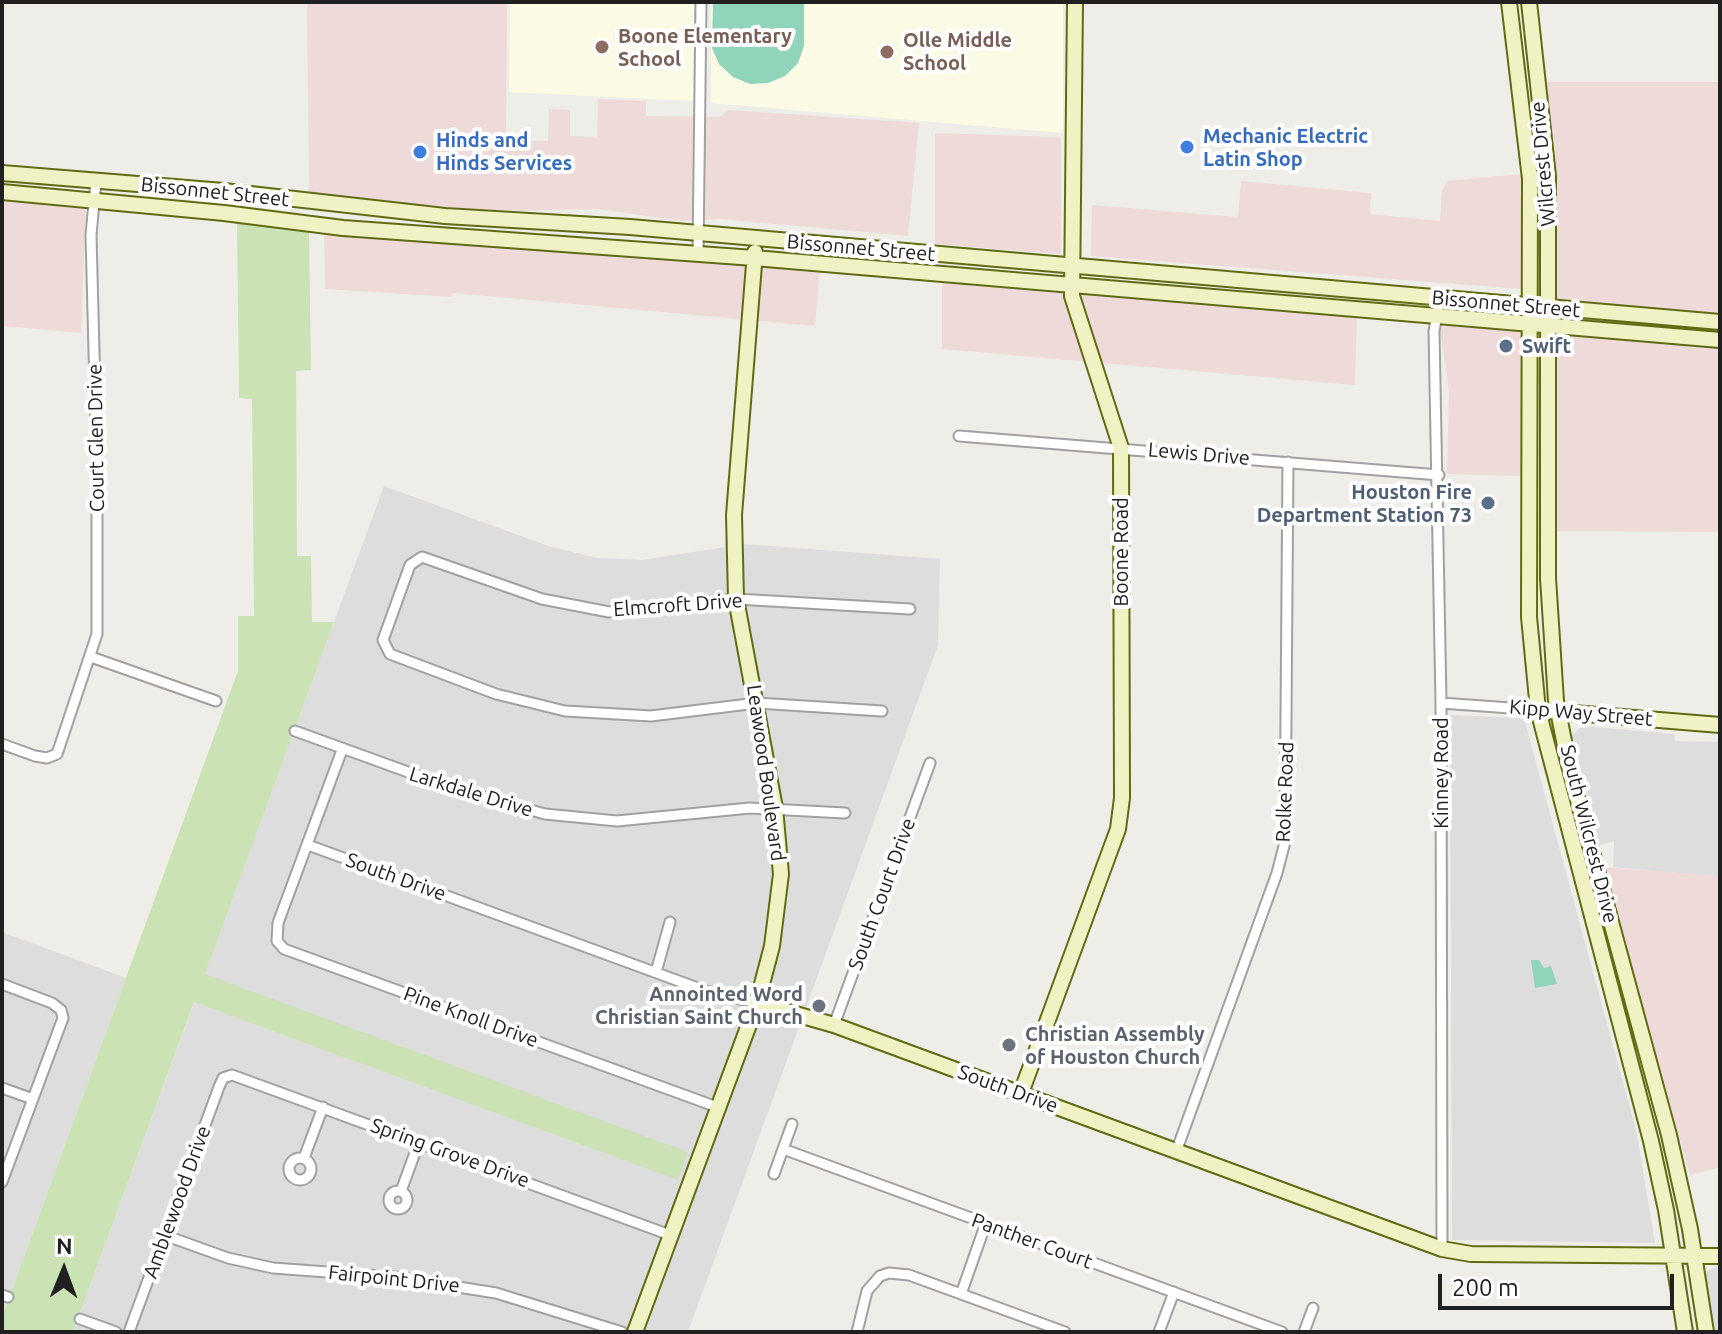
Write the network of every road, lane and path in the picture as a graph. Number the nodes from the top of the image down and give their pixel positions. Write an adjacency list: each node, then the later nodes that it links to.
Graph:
1 (701, 2): 14 (street)
2 (1075, 2): 19 (main road, Boone Road)
3 (1509, 2): 5 (main road, Wilcrest Drive)
4 (1529, 2): 6 (main road, Wilcrest Drive)
5 (1517, 83): 6 (main road); 9 (main road, Wilcrest Drive)
6 (1537, 91): 8 (main road, Wilcrest Drive)
7 (2, 173): 10 (main road, Bissonnet Street)
8 (1548, 176): 9 (main road); 24 (main road, Wilcrest Drive)
9 (1530, 179): 23 (main road, Wilcrest Drive)
10 (96, 181): 12 (street, Court Glen Drive); 13 (main road, Bissonnet Street)
11 (2, 192): 12 (main road, Bissonnet Street)
12 (93, 200): 16 (main road, Bissonnet Street); 39 (street, Court Glen Drive)
13 (553, 222): 14 (main road, Bissonnet Street); 16 (main road)
14 (699, 235): 15 (main road, Bissonnet Street); 17 (street)
15 (756, 239): 18 (main road, Leawood Boulevard); 19 (main road, Bissonnet Street)
16 (552, 243): 17 (main road, Bissonnet Street)
17 (698, 254): 18 (main road, Bissonnet Street)
18 (754, 258): 20 (main road, Bissonnet Street); 37 (main road, Leawood Boulevard)
19 (1071, 266): 20 (main road, Boone Road); 21 (main road, Bissonnet Street)
20 (1072, 288): 25 (main road, Bissonnet Street); 32 (main road, Boone Road)
21 (1352, 290): 22 (main road, Bissonnet Street); 25 (main road)
22 (1440, 298): 23 (main road, Bissonnet Street); 26 (street, Kinney Road)
23 (1528, 306): 24 (main road, Bissonnet Street); 28 (main road, Wilcrest Drive)
24 (1546, 308): 27 (main road, Bissonnet Street); 29 (main road, Wilcrest Drive)
25 (1350, 311): 26 (main road, Bissonnet Street)
26 (1436, 318): 28 (main road, Bissonnet Street); 34 (street, Kinney Road)
27 (1720, 322)
28 (1529, 325): 29 (main road, Bissonnet Street); 36 (main road)
29 (1546, 326): 30 (main road, Bissonnet Street); 35 (main road, South Wilcrest Drive)
30 (1720, 340)
31 (959, 436): 32 (street, Lewis Drive)
32 (1121, 448): 33 (street, Lewis Drive); 65 (main road, Boone Road)
33 (1288, 462): 34 (street, Lewis Drive); 74 (street, Rolke Road)
34 (1439, 475): 42 (street, Kinney Road)
35 (1548, 498): 36 (main road); 45 (main road, South Wilcrest Drive)
36 (1528, 502): 43 (main road)
37 (736, 599): 38 (street, Elmcroft Drive); 41 (main road, Leawood Boulevard); 41 (street, Elmcroft Drive)
38 (910, 609)
39 (91, 657): 40 (street); 48 (street, Court Glen Drive)
40 (216, 701)
41 (757, 703): 44 (street); 51 (main road, Leawood Boulevard)
42 (1441, 703): 43 (street, Kipp Way Street); 82 (street, Kinney Road)
43 (1538, 710): 45 (main road, Kipp Way Street); 56 (main road, South Wilcrest Drive)
44 (882, 711)
45 (1558, 712): 46 (main road, Kipp Way Street); 55 (main road, South Wilcrest Drive)
46 (1720, 725)
47 (295, 731): 49 (street, Larkdale Drive)
48 (2, 744)
49 (342, 750): 51 (street, Larkdale Drive); 53 (street)
50 (930, 763): 60 (street, South Court Drive)
51 (775, 808): 52 (street, Larkdale Drive); 59 (main road, Leawood Boulevard)
52 (845, 813)
53 (308, 845): 57 (street, South Drive); 68 (street, Pine Knoll Drive)
54 (670, 922): 57 (street)
55 (1612, 927): 56 (main road); 61 (main road, South Wilcrest Drive)
56 (1595, 932): 62 (main road, South Wilcrest Drive)
57 (656, 972): 59 (street, South Drive)
58 (2, 984): 66 (street)
59 (757, 1003): 60 (main road, South Drive); 68 (main road, Leawood Boulevard)
60 (834, 1025): 65 (main road, South Drive)
61 (1641, 1031): 62 (main road); 70 (main road, South Wilcrest Drive)
62 (1623, 1037): 71 (main road, South Wilcrest Drive)
63 (228, 1077): 67 (street, Spring Grove Drive); 80 (street, Amblewood Drive)
64 (2, 1088): 66 (street)
65 (1021, 1093): 74 (main road, South Drive)
66 (33, 1099): 77 (street)
67 (323, 1107): 72 (street, Spring Grove Drive); 75 (street)
68 (717, 1107): 81 (main road, Leawood Boulevard)
69 (792, 1124): 73 (street)
70 (1669, 1135): 71 (main road); 85 (main road, South Wilcrest Drive)
71 (1651, 1141): 83 (main road, South Wilcrest Drive)
72 (419, 1142): 78 (street); 81 (street, Spring Grove Drive)
73 (783, 1149): 76 (street); 79 (street, Panther Court)
74 (1176, 1152): 82 (main road, South Drive)
75 (304, 1158)
76 (774, 1174)
77 (2, 1182)
78 (401, 1191)
79 (986, 1223): 86 (street, Panther Court); 87 (street)
80 (164, 1235): 91 (street, Amblewood Drive); 92 (street, Fairpoint Drive)
81 (670, 1235): 93 (main road, Leawood Boulevard)
82 (1442, 1249): 83 (main road, South Drive)
83 (1674, 1256): 85 (main road, South Drive); 99 (main road, South Wilcrest Drive)
84 (1720, 1256): 85 (main road, South Drive)
85 (1695, 1257): 100 (main road, South Wilcrest Drive)
86 (1174, 1292): 96 (street); 97 (street, Panther Court)
87 (961, 1294): 94 (street); 95 (street)
88 (1313, 1308): 98 (street)
89 (80, 1319): 90 (street)
90 (116, 1332)
91 (129, 1332)
92 (622, 1332)
93 (635, 1332)
94 (857, 1332)
95 (1065, 1332)
96 (1159, 1332)
97 (1282, 1332)
98 (1304, 1332)
99 (1685, 1332)
100 (1706, 1332)

